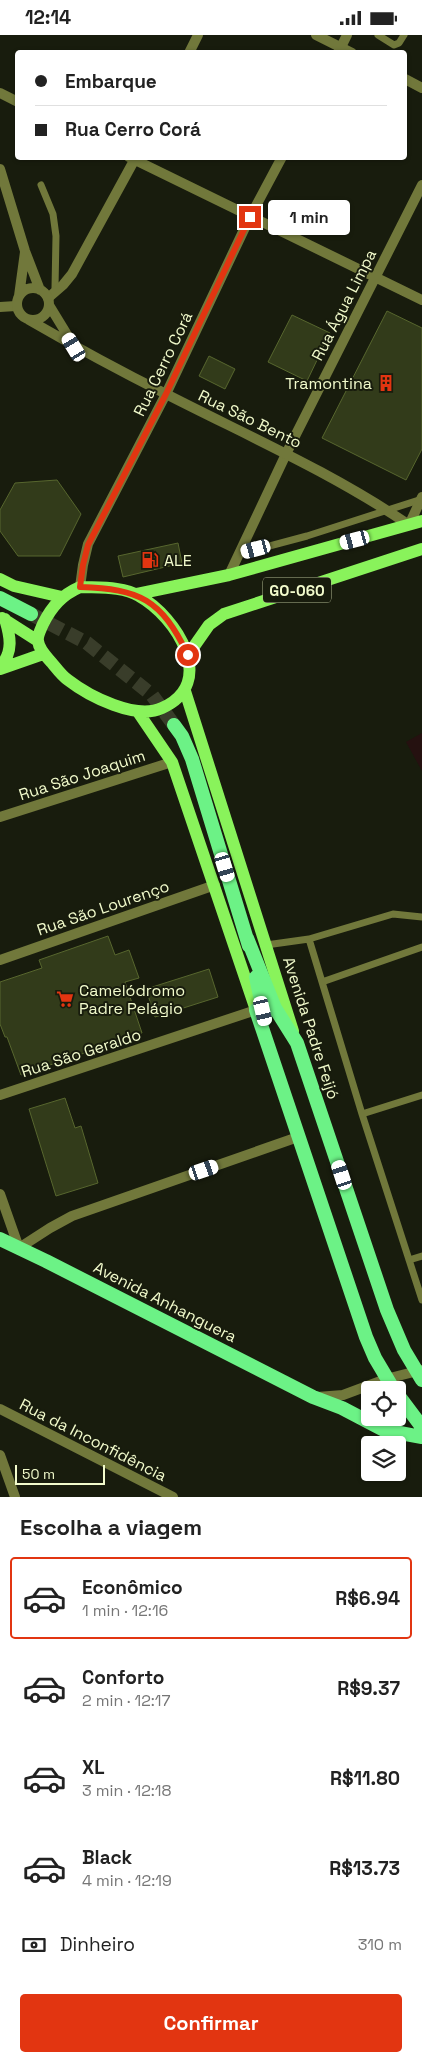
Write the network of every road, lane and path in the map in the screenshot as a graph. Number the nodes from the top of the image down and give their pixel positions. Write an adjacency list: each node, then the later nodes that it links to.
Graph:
1 (198, 35): 6 (street)
2 (316, 35): 7 (street)
3 (347, 35): 7 (street)
4 (378, 35): 5 (lane)
5 (404, 35)
6 (190, 50)
7 (340, 50)
8 (407, 80): 9 (street)
9 (422, 88)
10 (0, 93): 11 (street)
11 (15, 100)
12 (132, 160): 21 (street)
13 (137, 160): 18 (street)
14 (280, 160): 18 (street, Rua Cerro Corá)
15 (0, 169): 19 (street)
16 (41, 185): 21 (lane)
17 (422, 185): 20 (street, Rua Água Limpa)
18 (250, 217): 20 (street); 28 (street, Rua Cerro Corá)
19 (25, 251): 22 (street); 24 (street)
20 (375, 277): 23 (street); 29 (street, Rua Água Limpa)
21 (59, 287): 22 (street)
22 (45, 296): 24 (street); 26 (street); 27 (street)
23 (422, 300)
24 (18, 301): 25 (street); 26 (street)
25 (0, 307)
26 (29, 320): 27 (street, Rua São Bento)
27 (74, 347): 28 (street, Rua São Bento)
28 (166, 394): 29 (street, Rua São Bento); 37 (street, Rua Cerro Corá)
29 (287, 452): 31 (street, Rua São Bento); 34 (street, Rua Água Limpa)
30 (422, 499): 31 (lane); 32 (street)
31 (388, 510): 32 (street, Rua São Bento); 34 (lane)
32 (416, 523): 35 (main road, GO-060 / GO-060)
33 (422, 549): 45 (main road, GO-060 / GO-060)
34 (239, 554): 35 (street, Rua Água Limpa)
35 (229, 575): 38 (main road, GO-060 / GO-060)
36 (0, 579): 39 (main road)
37 (80, 587): 38 (main road, GO-060); 39 (main road)
38 (138, 595): 45 (main road)
39 (62, 597): 43 (main road)
40 (0, 598): 41 (highway)
41 (31, 614)
42 (2, 618): 43 (main road); 46 (main road)
43 (39, 637): 44 (main road)
44 (43, 653): 46 (main road); 48 (main road)
45 (188, 655): 47 (main road)
46 (0, 668)
47 (185, 691): 48 (main road); 56 (main road, Avenida Padre Feijó)
48 (138, 712): 50 (main road)
49 (174, 725): 54 (highway)
50 (172, 762): 51 (street, Rua São Joaquim); 52 (main road)
51 (0, 817)
52 (215, 885): 58 (street, Rua São Lourenço); 60 (main road)
53 (422, 917): 55 (lane)
54 (247, 938): 61 (highway); 62 (highway)
55 (309, 939): 56 (lane); 59 (lane)
56 (266, 945): 61 (main road, Avenida Padre Feijó)
57 (422, 947): 59 (lane)
58 (0, 959)
59 (322, 982): 65 (lane)
60 (256, 1010): 62 (highway); 63 (street, Rua São Geraldo)
61 (297, 1043): 73 (highway, Avenida Padre Feijó)
62 (270, 1054): 66 (highway)
63 (0, 1094)
64 (422, 1095): 65 (lane)
65 (362, 1114): 71 (lane)
66 (298, 1137): 69 (street); 74 (highway)
67 (0, 1194): 69 (street)
68 (0, 1239): 69 (highway, Avenida Anhanguera)
69 (19, 1248): 77 (highway, Avenida Anhanguera)
70 (422, 1256): 71 (lane)
71 (409, 1261): 72 (lane)
72 (422, 1300)
73 (420, 1373): 75 (street)
74 (388, 1381)
75 (398, 1381)
76 (361, 1391): 77 (street)
77 (313, 1397): 81 (highway, Avenida Anhanguera)
78 (406, 1406): 80 (highway)
79 (0, 1409): 84 (street, Rua da Inconfidência)
80 (422, 1427)
81 (422, 1437)
82 (0, 1455): 83 (street)
83 (14, 1497)
84 (173, 1497)

